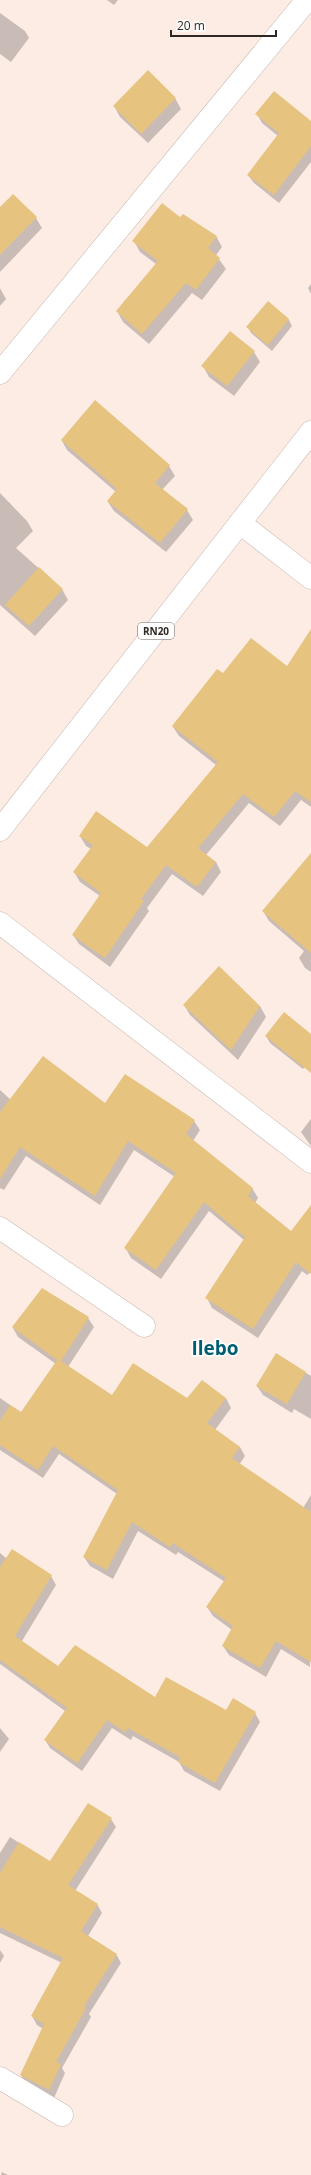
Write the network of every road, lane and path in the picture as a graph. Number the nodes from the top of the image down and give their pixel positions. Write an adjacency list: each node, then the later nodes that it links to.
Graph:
1 (307, 0): 2 (street)
2 (0, 373)
3 (311, 432): 4 (street, RN20)
4 (240, 523): 5 (street); 6 (street, RN20)
5 (311, 578)
6 (0, 830)
7 (0, 923): 8 (street)
8 (311, 1162)
9 (0, 1228): 10 (street)
10 (144, 1326)
11 (0, 2078): 12 (street)
12 (62, 2115)

